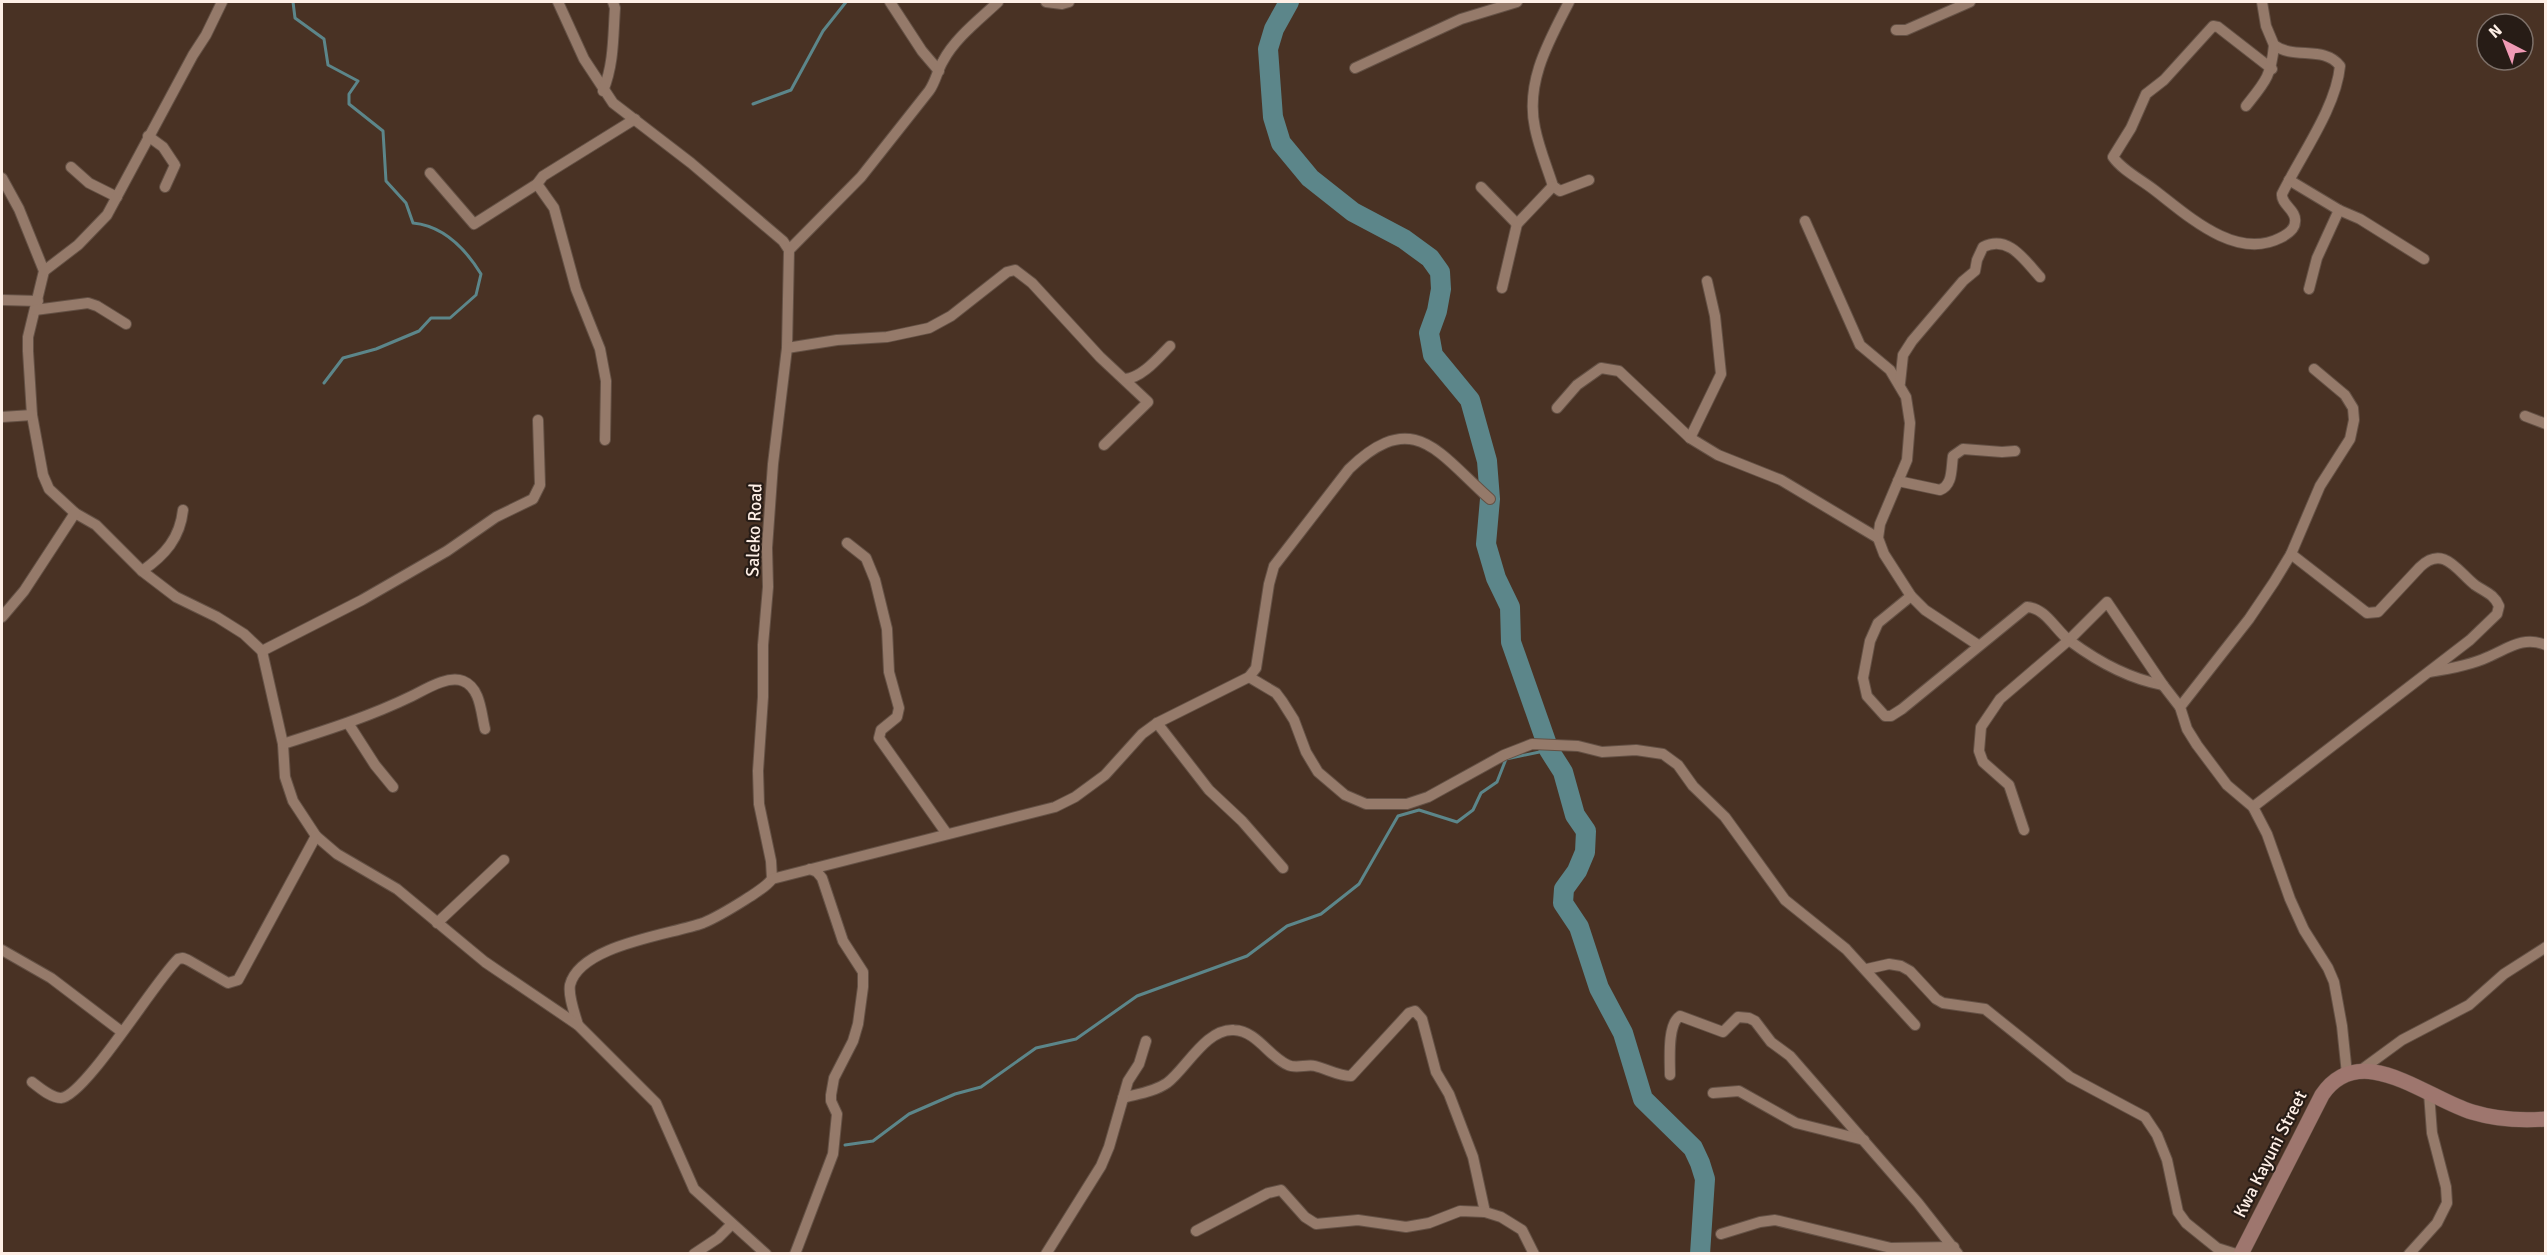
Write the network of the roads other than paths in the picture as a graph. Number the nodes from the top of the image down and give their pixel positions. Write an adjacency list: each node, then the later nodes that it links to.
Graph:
1 (222, 2): 20 (street)
2 (558, 2): 17 (street)
3 (613, 2): 17 (street)
4 (890, 2): 16 (street)
5 (999, 2): 16 (street)
6 (1046, 2): 7 (street)
7 (1069, 2)
8 (1517, 2): 14 (street)
9 (1569, 2): 27 (street)
10 (1971, 2): 12 (street)
11 (2262, 2): 13 (street)
12 (1896, 30)
13 (2274, 45): 15 (street); 25 (street)
14 (1355, 68)
15 (2272, 69): 18 (street); 25 (street)
16 (939, 71): 34 (street)
17 (603, 91): 19 (street)
18 (2246, 106)
19 (634, 119): 26 (street); 34 (street)
20 (148, 136): 28 (street); 30 (street)
21 (71, 167): 30 (street)
22 (430, 173): 26 (street)
23 (2, 178): 36 (street)
24 (1588, 180): 27 (street)
25 (2289, 180): 31 (street)
26 (537, 184): 56 (street)
27 (1553, 186): 33 (street)
28 (165, 187)
29 (1481, 188): 33 (street)
30 (117, 197): 36 (street)
31 (2339, 210): 35 (street); 40 (street)
32 (1805, 220): 48 (street)
33 (1517, 224): 39 (street)
34 (789, 250): 45 (street, Saleko Road)
35 (2424, 259)
36 (45, 271): 42 (street)
37 (2040, 277): 48 (street)
38 (1707, 280): 55 (street)
39 (1502, 288)
40 (2309, 289)
41 (2, 300): 42 (street)
42 (36, 305): 43 (street); 50 (street)
43 (126, 324)
44 (1170, 346): 47 (street)
45 (787, 348): 47 (street); 89 (street, Saleko Road)
46 (2314, 369): 65 (street)
47 (1125, 379): 57 (street)
48 (1900, 383): 59 (street)
49 (1557, 408): 55 (street)
50 (32, 415): 52 (street); 62 (street)
51 (2525, 416): 54 (street)
52 (2, 417)
53 (538, 420): 72 (street)
54 (2546, 424)
55 (1690, 438): 63 (street)
56 (606, 440)
57 (1104, 445)
58 (2015, 451): 59 (street)
59 (1898, 481): 63 (street)
60 (1490, 499): 74 (street)
61 (183, 510): 66 (street)
62 (75, 513): 66 (street); 68 (street)
63 (1878, 538): 67 (street)
64 (847, 543): 84 (street)
65 (2291, 554): 73 (street); 76 (street)
66 (142, 572): 72 (street)
67 (1911, 596): 70 (street); 70 (street)
68 (2, 617)
69 (2069, 640): 70 (street); 75 (street); 75 (street); 83 (street)
70 (1978, 645)
71 (2546, 645): 73 (street)
72 (262, 651): 80 (street)
73 (2429, 672): 82 (street)
74 (1249, 677): 78 (street); 93 (street)
75 (2163, 685): 76 (street)
76 (2180, 707): 82 (street)
77 (348, 723): 79 (street); 80 (street); 81 (street)
78 (1157, 723): 84 (street); 87 (street)
79 (485, 729)
80 (283, 744): 85 (street)
81 (393, 787)
82 (2253, 807): 98 (street)
83 (2024, 830)
84 (947, 834): 88 (street)
85 (316, 836): 90 (street); 96 (street)
86 (504, 860): 90 (street)
87 (1283, 868)
88 (810, 869): 89 (street); 113 (street)
89 (772, 879): 94 (street)
90 (437, 923): 94 (street)
91 (2546, 947): 98 (street)
92 (2, 950): 96 (street)
93 (1867, 969): 95 (street); 116 (street)
94 (578, 1025): 107 (street)
95 (1915, 1025)
96 (122, 1032): 100 (street)
97 (1146, 1041): 103 (street)
98 (2354, 1072): 102 (street); 117 (street, Kwa Kayuni Street)
99 (1670, 1075): 105 (street)
100 (32, 1082)
101 (1713, 1093): 105 (street)
102 (2429, 1093): 104 (street); 118 (street)
103 (1123, 1098): 106 (street); 114 (street)
104 (2546, 1119)
105 (1864, 1140): 110 (street)
106 (1485, 1212): 108 (street); 115 (street)
107 (732, 1224): 111 (street); 112 (street)
108 (1196, 1232)
109 (1720, 1234): 110 (street)
110 (1956, 1250)
111 (694, 1254)
112 (766, 1254)
113 (795, 1254)
114 (1046, 1254)
115 (1534, 1254)
116 (2236, 1254)
117 (2241, 1254)
118 (2409, 1254)

